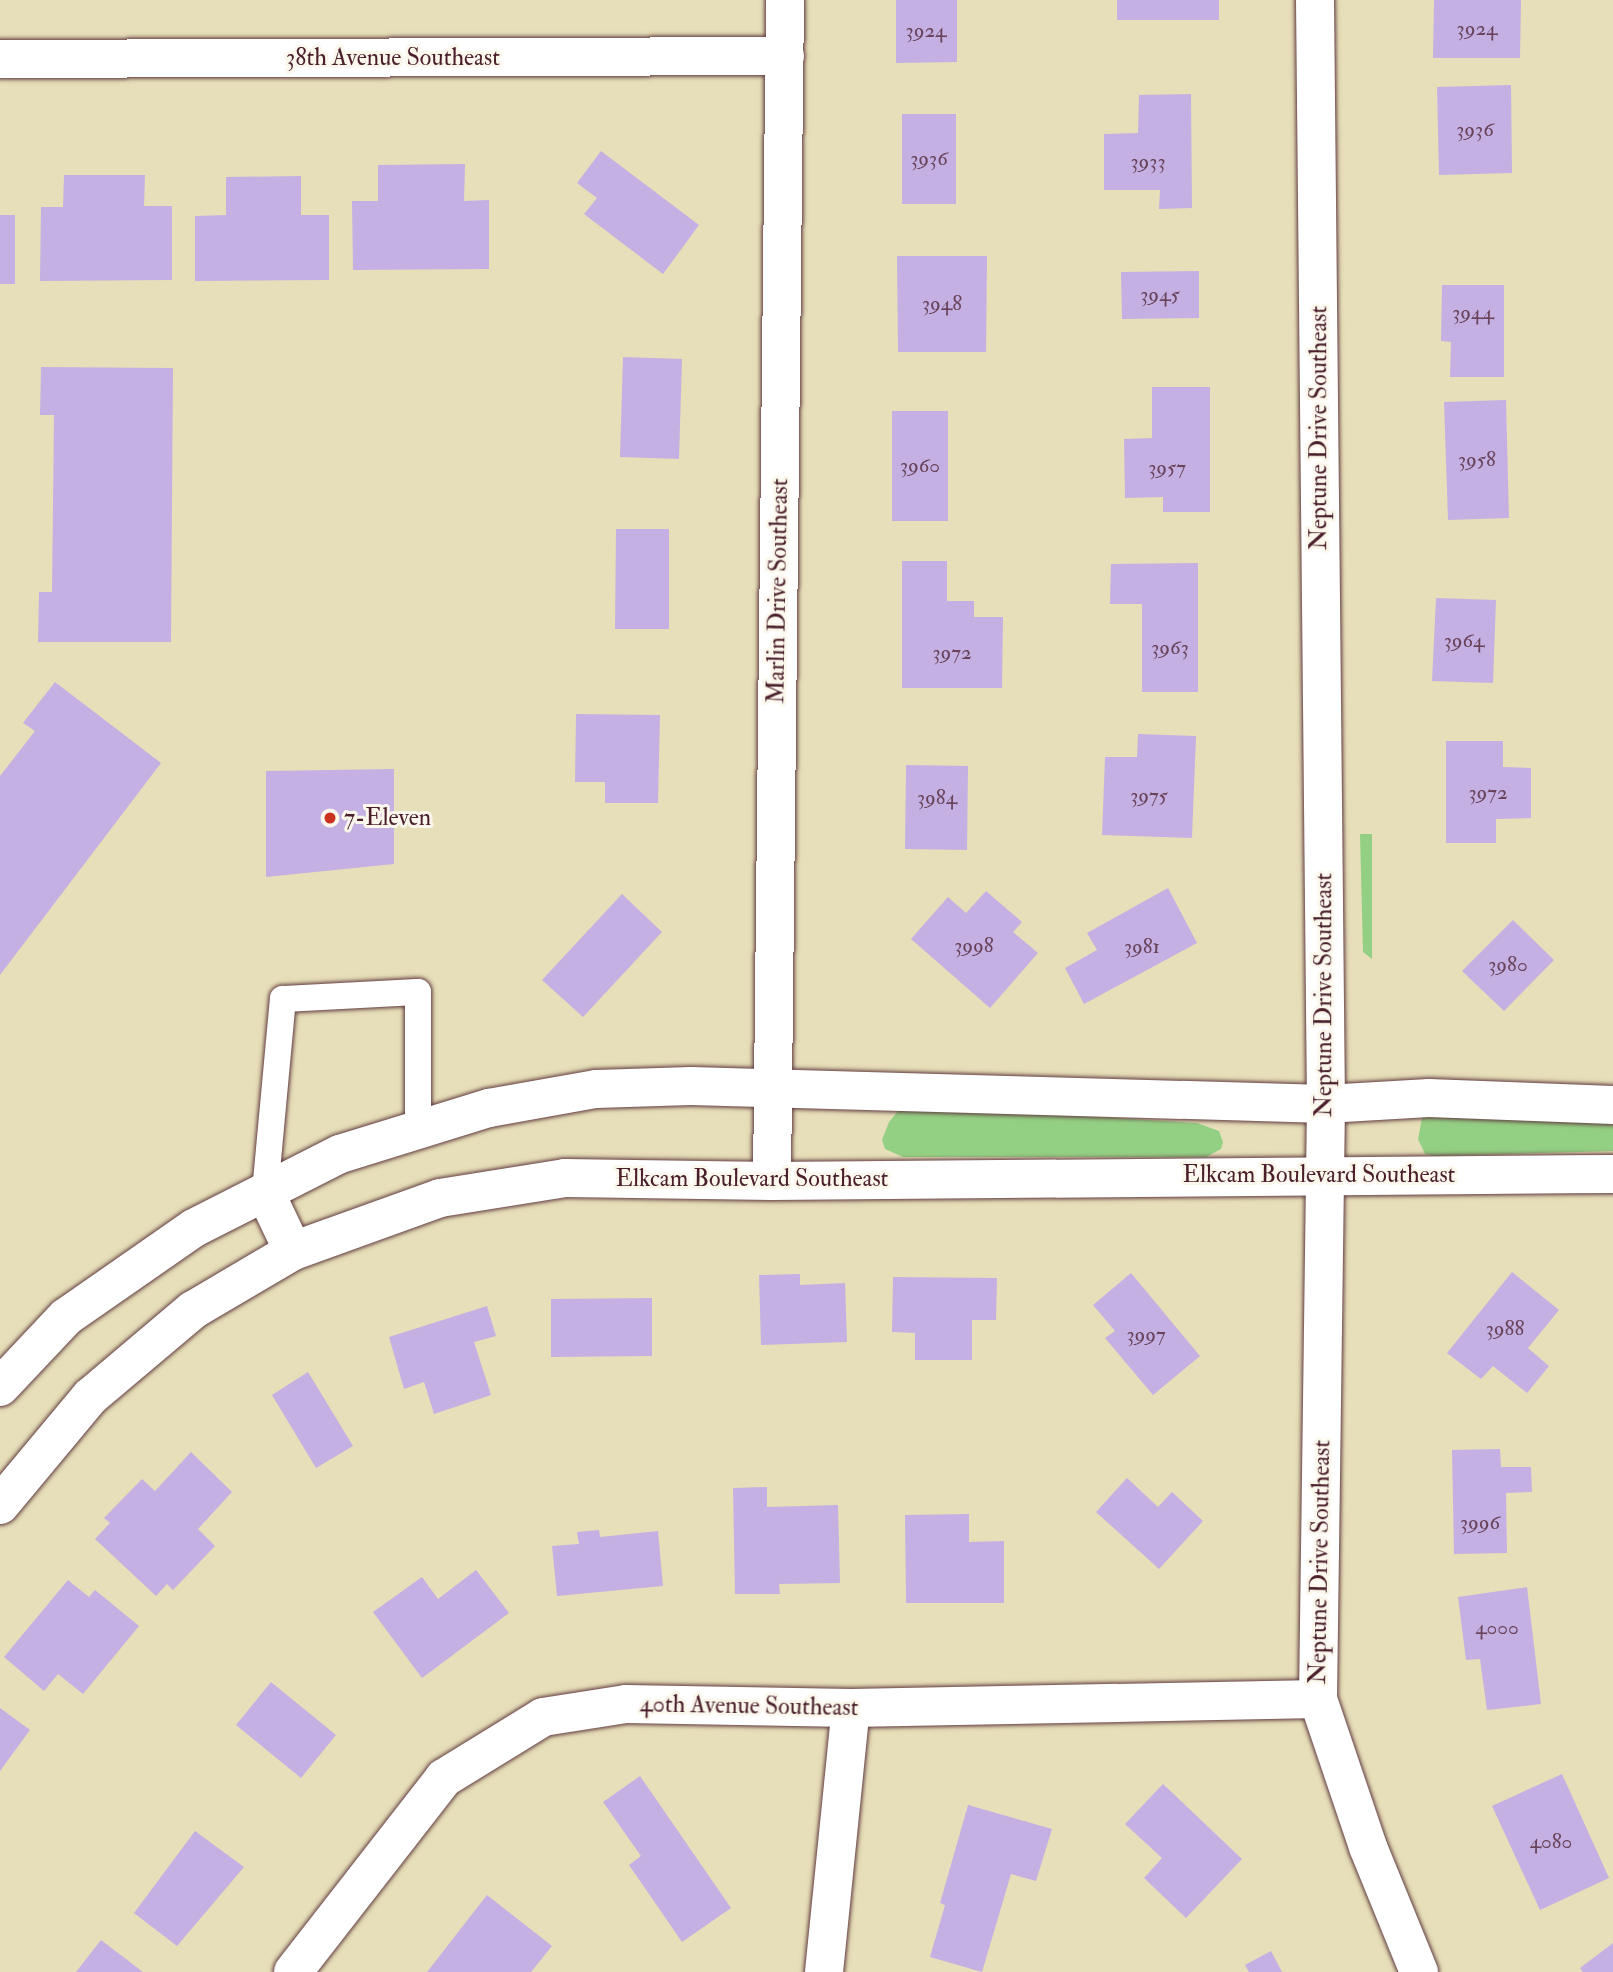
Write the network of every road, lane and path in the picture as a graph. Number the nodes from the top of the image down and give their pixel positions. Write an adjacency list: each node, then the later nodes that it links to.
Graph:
1 (785, 0): 3 (street, Marlin Drive Southeast)
2 (1315, 0): 6 (street, Neptune Drive Southeast)
3 (785, 56): 4 (street, 38th Avenue Southeast); 5 (street, Marlin Drive Southeast)
4 (0, 59)
5 (770, 1088): 6 (street); 8 (street); 11 (street, Marlin Drive Southeast)
6 (1326, 1104): 7 (street); 10 (street, Neptune Drive Southeast)
7 (1613, 1105)
8 (418, 1126): 12 (street); 12 (lane)
9 (1613, 1174): 10 (street, Elkcam Boulevard Southeast)
10 (1323, 1175): 11 (street, Elkcam Boulevard Southeast); 16 (street, Neptune Drive Southeast)
11 (772, 1181): 13 (street, Elkcam Boulevard Southeast)
12 (265, 1192): 13 (street); 14 (street)
13 (292, 1251): 15 (street, Elkcam Boulevard Southeast)
14 (0, 1387)
15 (0, 1505)
16 (1318, 1699): 17 (street, 40th Avenue Southeast); 20 (street, Neptune Drive Southeast)
17 (850, 1708): 18 (street, 40th Avenue Southeast); 19 (street)
18 (293, 1972)
19 (824, 1972)
20 (1419, 1972)

